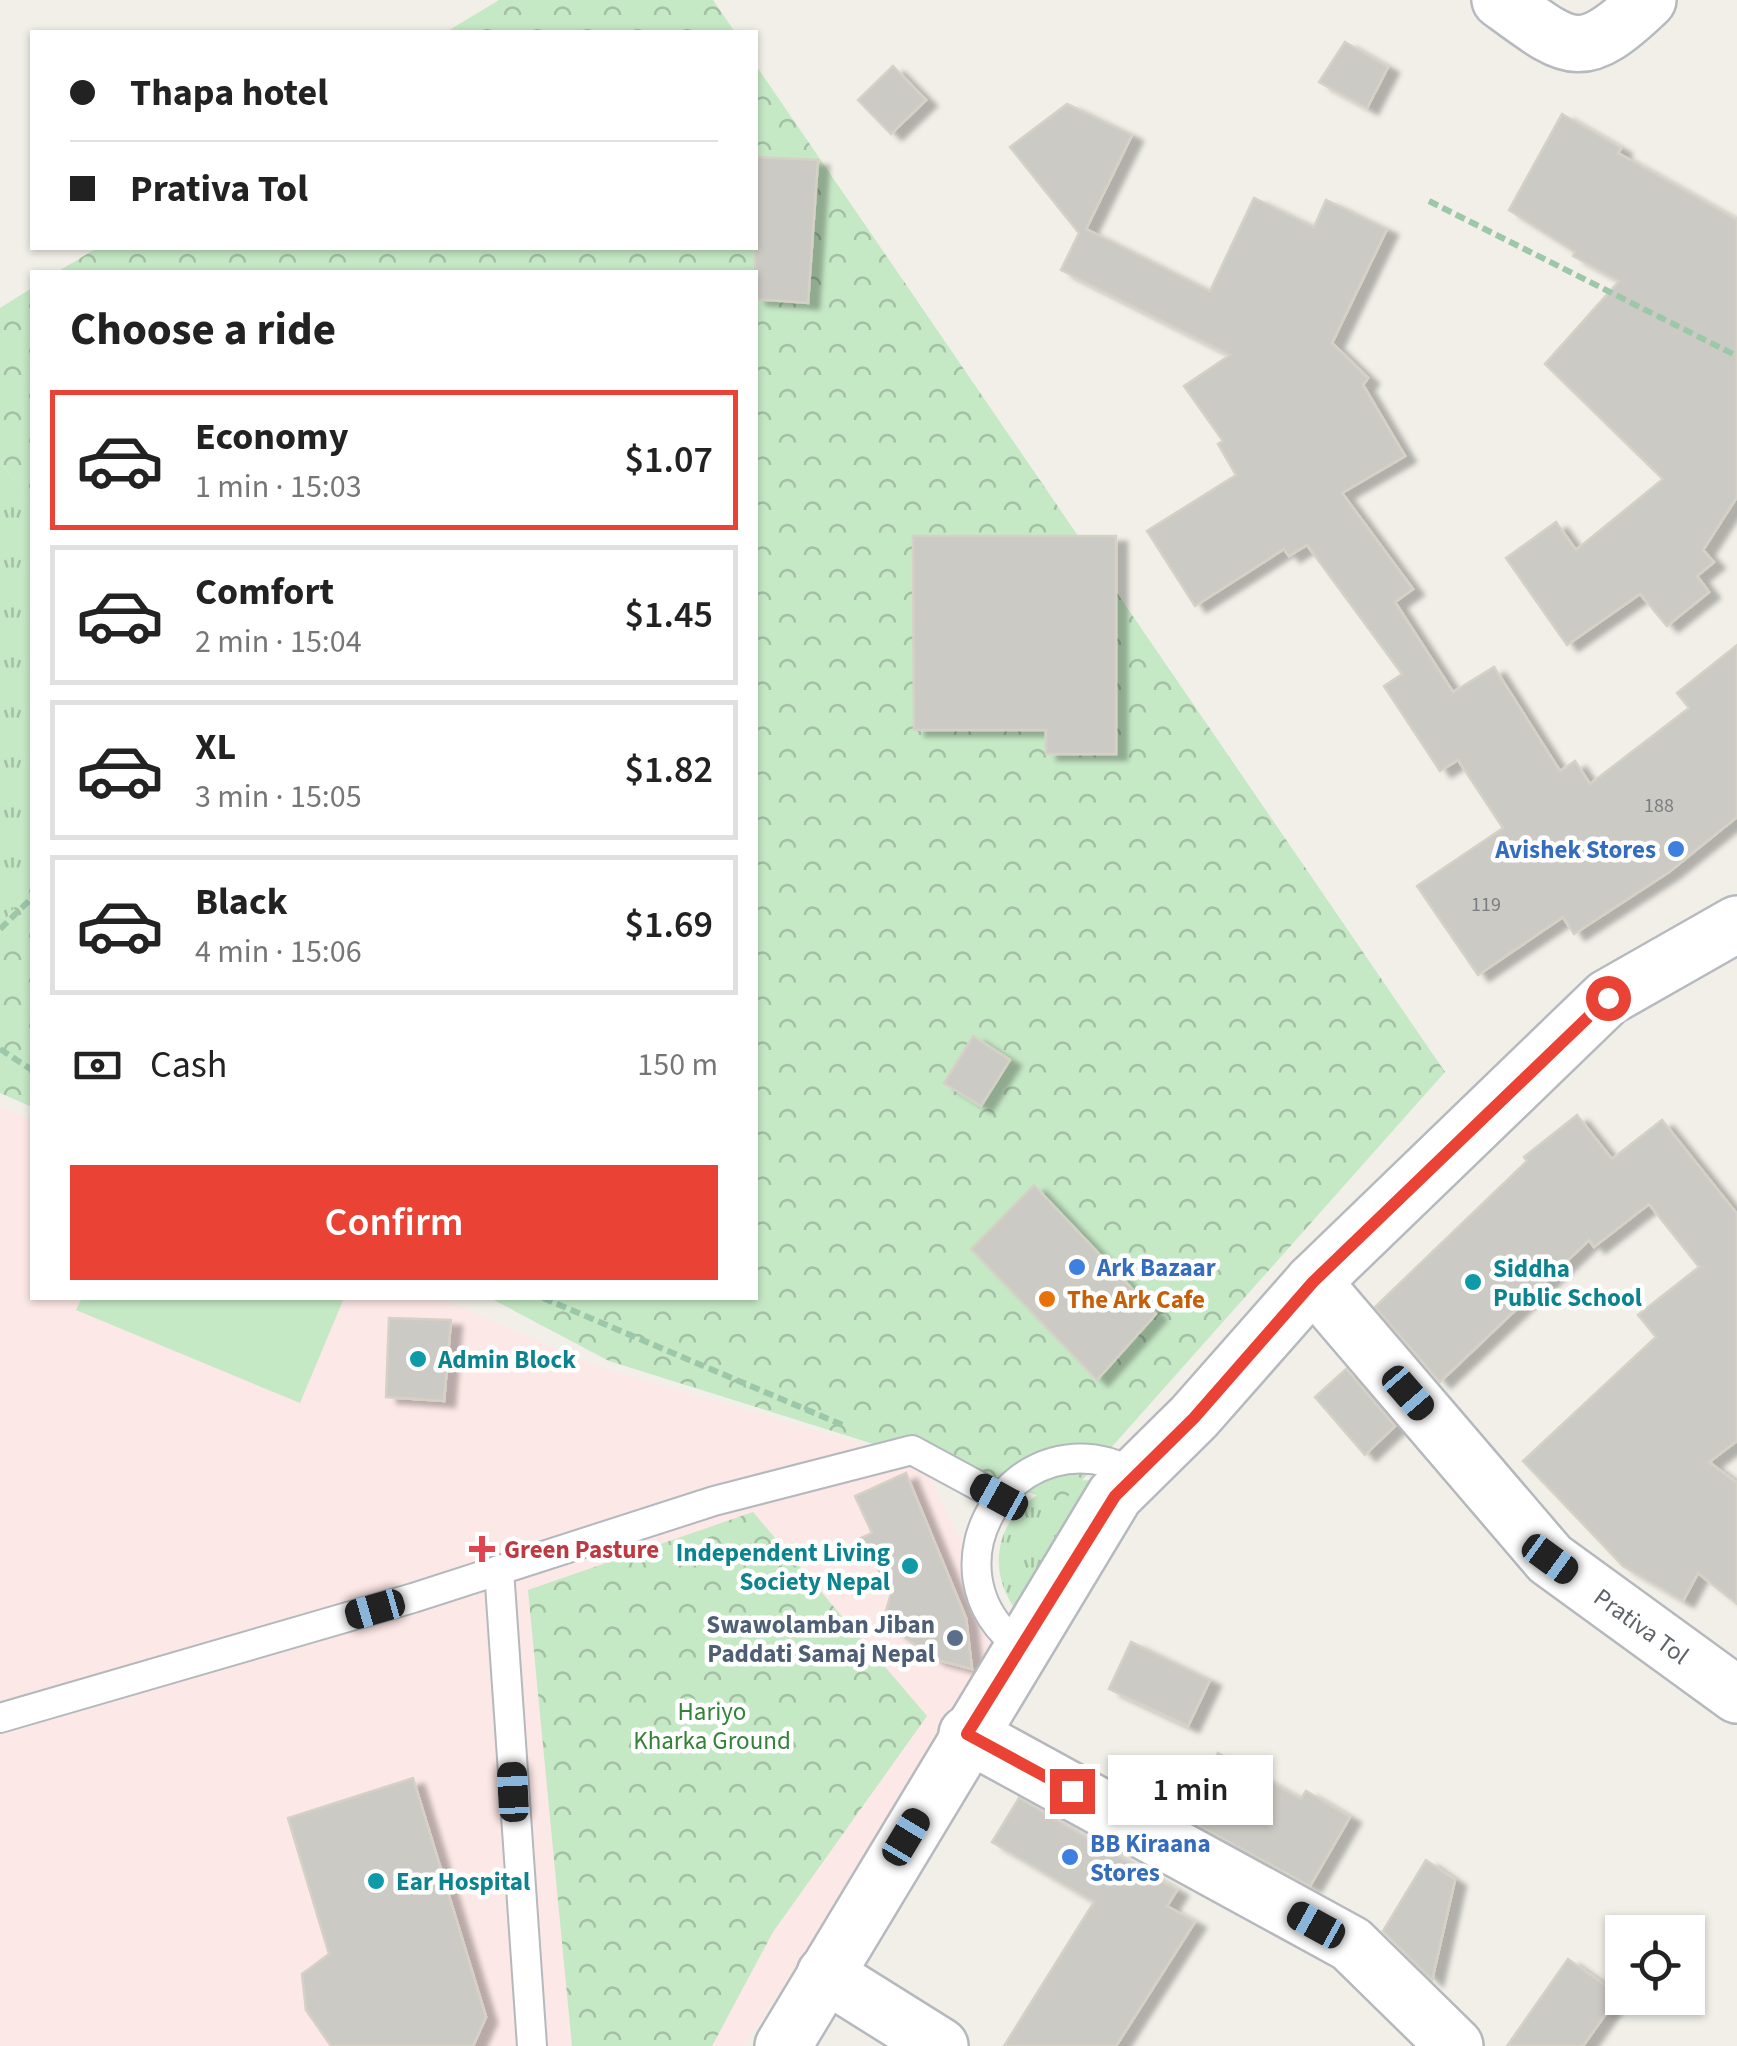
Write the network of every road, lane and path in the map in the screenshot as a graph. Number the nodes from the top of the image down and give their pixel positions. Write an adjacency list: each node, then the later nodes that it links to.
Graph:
1 (1500, 0): 2 (main road)
2 (1648, 0)
3 (1428, 201): 4 (path)
4 (1737, 356)
5 (30, 900): 7 (path)
6 (1737, 924): 10 (main road)
7 (0, 930)
8 (0, 1049): 9 (path)
9 (30, 1069)
10 (1313, 1282): 13 (main road); 17 (main road, Prativa Tol)
11 (548, 1300): 12 (path)
12 (912, 1450): 14 (lane); 15 (lane)
13 (1136, 1474): 14 (lane); 16 (main road)
14 (999, 1497): 16 (lane)
15 (498, 1570): 18 (lane); 21 (lane)
16 (1022, 1648): 19 (main road)
17 (1737, 1695)
18 (0, 1718)
19 (967, 1734): 20 (main road); 24 (main road)
20 (826, 1974): 22 (main road); 23 (main road)
21 (532, 2046)
22 (782, 2046)
23 (940, 2046)
24 (1455, 2046)

